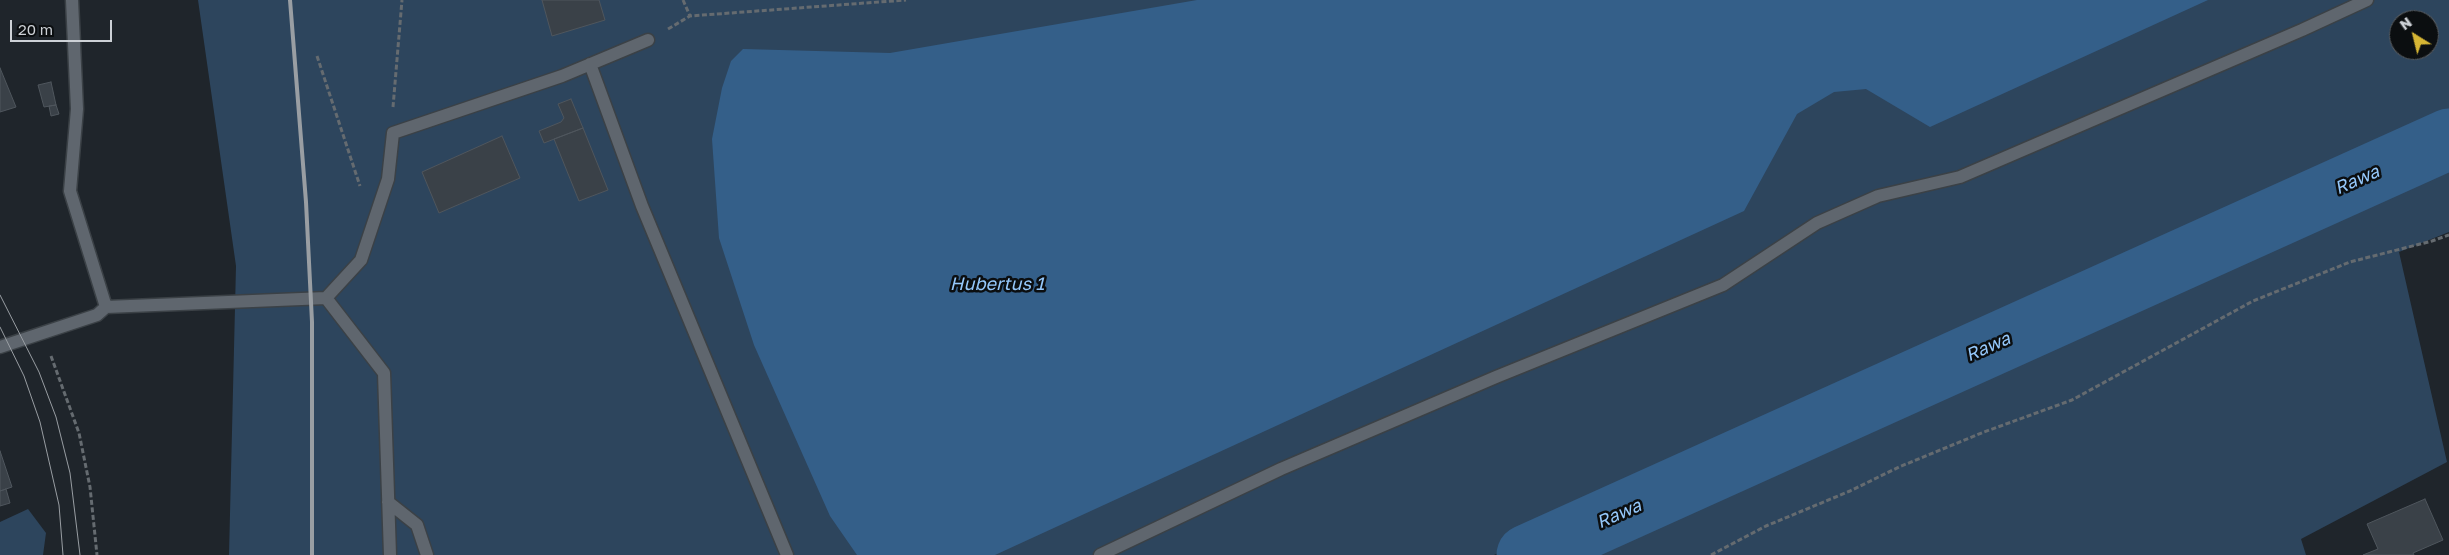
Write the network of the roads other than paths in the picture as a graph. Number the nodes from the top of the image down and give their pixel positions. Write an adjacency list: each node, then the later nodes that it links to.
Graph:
1 (72, 0): 6 (lane)
2 (2367, 0): 12 (lane)
3 (648, 40): 4 (lane)
4 (590, 64): 5 (lane); 11 (lane)
5 (326, 298): 6 (lane); 8 (lane)
6 (106, 307): 7 (lane)
7 (0, 347)
8 (388, 502): 9 (lane); 10 (lane)
9 (390, 555)
10 (427, 555)
11 (787, 555)
12 (1100, 555)

